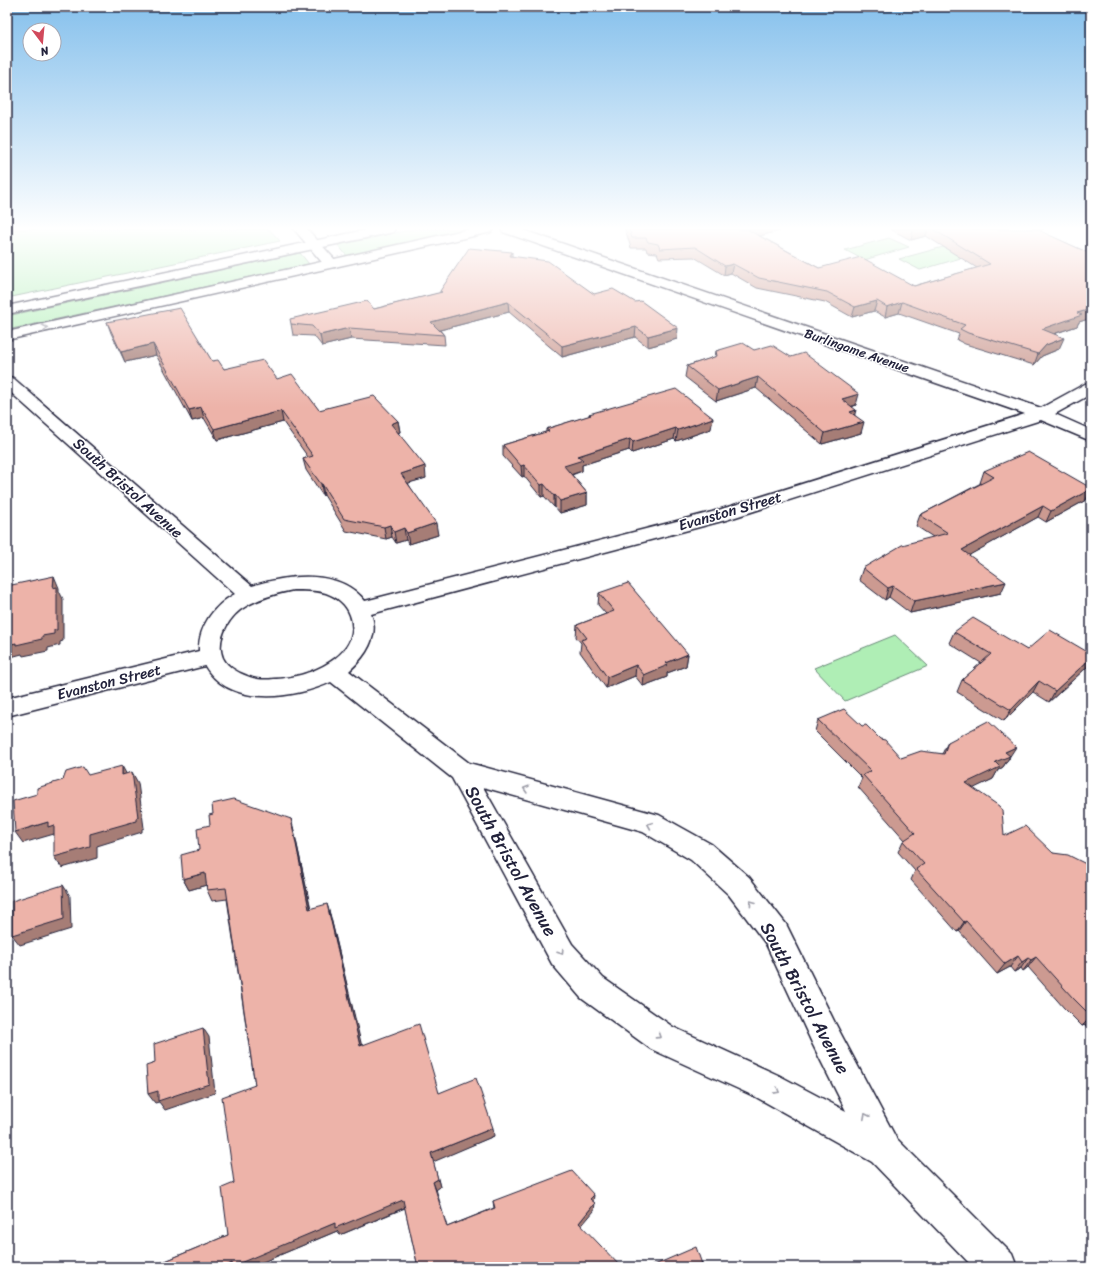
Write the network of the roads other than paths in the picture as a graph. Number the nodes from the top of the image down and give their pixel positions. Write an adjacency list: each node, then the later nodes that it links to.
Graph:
1 (109, 288): 4 (street)
2 (221, 288): 5 (street, one-way to 2)
3 (679, 288): 8 (street, Burlingame Avenue)
4 (7, 310)
5 (7, 336)
6 (7, 380): 10 (street, South Bristol Avenue)
7 (1091, 387): 8 (street, Evanston Street)
8 (1042, 414): 9 (street, Burlingame Avenue); 11 (street, Evanston Street)
9 (1091, 436)
10 (249, 595): 11 (street); 12 (street)
11 (360, 610): 13 (street)
12 (211, 656): 13 (street); 14 (street, Evanston Street)
13 (333, 671): 15 (street, South Bristol Avenue)
14 (7, 707)
15 (461, 771): 16 (street, South Bristol Avenue, one-way to 16); 16 (street, South Bristol Avenue, one-way to 15)
16 (884, 1150): 17 (street, South Bristol Avenue)
17 (999, 1267)

